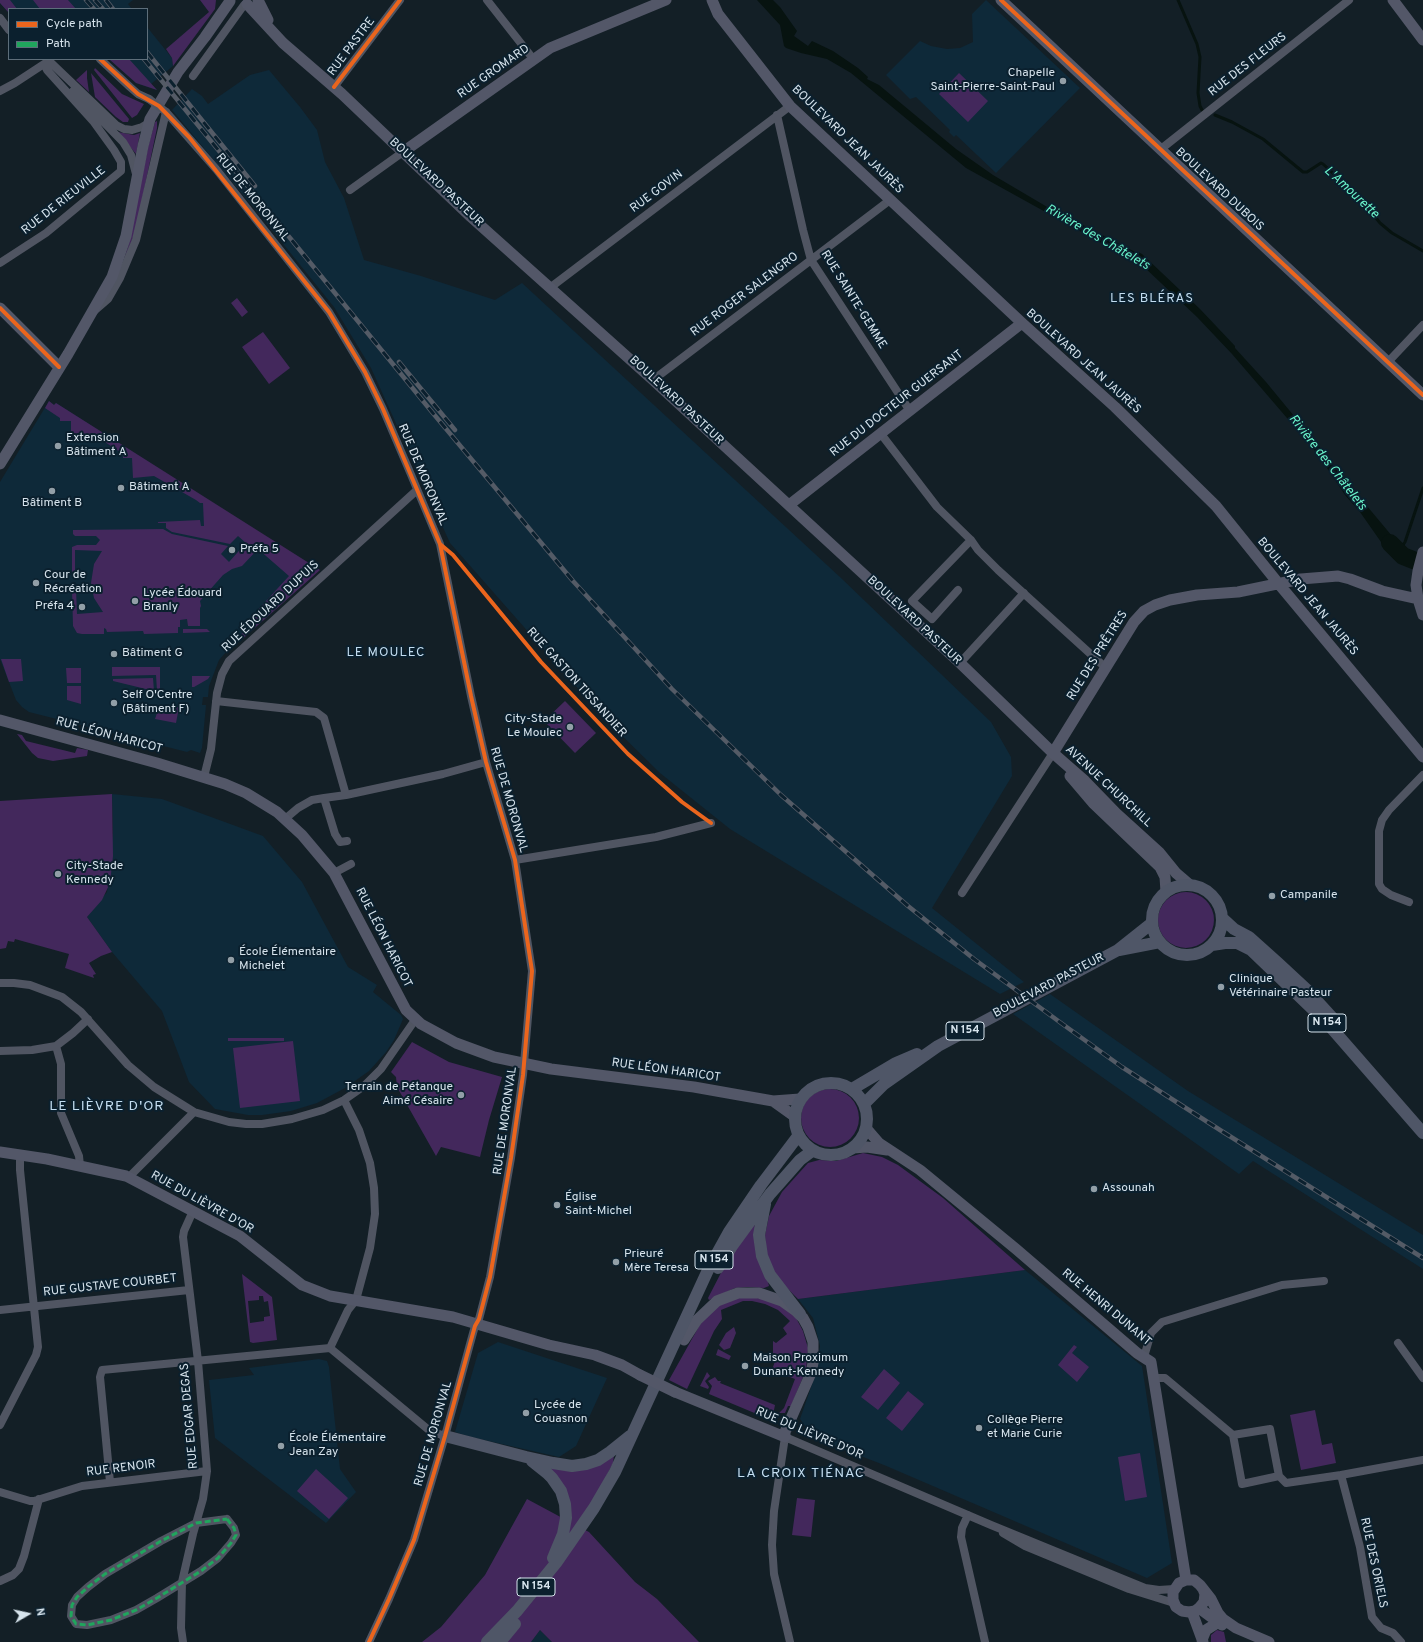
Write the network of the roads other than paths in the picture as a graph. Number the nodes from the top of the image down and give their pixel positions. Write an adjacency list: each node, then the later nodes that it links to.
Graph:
1 (229, 0): 10 (street); 24 (street)
2 (258, 0): 14 (street, BOULEVARD PASTEUR)
3 (400, 0): 19 (street, RUE PASTRE)
4 (487, 0): 17 (street)
5 (666, 0): 17 (street, RUE GROMARD)
6 (712, 0): 21 (street, BOULEVARD JEAN JAURÈS)
7 (1001, 0): 25 (street, BOULEVARD DUBOIS)
8 (1349, 0): 25 (street, RUE DES FLEURS)
9 (1392, 0): 13 (street)
10 (248, 3): 14 (street, BOULEVARD PASTEUR); 18 (street)
11 (0, 18): 12 (street)
12 (8, 29)
13 (1423, 40)
14 (295, 53): 19 (street, BOULEVARD PASTEUR)
15 (46, 60): 20 (street); 24 (street); 27 (street); 31 (street, RUE DE RIEUVILLE)
16 (101, 60): 22 (street, RUE DE MORONVAL, bridge)
17 (534, 60): 26 (street, RUE GROMARD)
18 (193, 76)
19 (334, 87): 26 (street, BOULEVARD PASTEUR)
20 (0, 91)
21 (790, 106): 23 (street); 29 (street, BOULEVARD JEAN JAURÈS)
22 (166, 112): 34 (street); 44 (street, RUE DE MORONVAL)
23 (777, 115): 30 (street, RUE SAINTE-GEMME); 32 (street, RUE GOVIN)
24 (148, 123): 27 (street)
25 (1161, 149): 37 (street, BOULEVARD DUBOIS)
26 (403, 152): 28 (street, RUE GROMARD); 32 (street, BOULEVARD PASTEUR)
27 (137, 176): 34 (street)
28 (350, 190)
29 (890, 200): 30 (street, RUE ROGER SALENGRO); 35 (street, BOULEVARD JEAN JAURÈS)
30 (812, 260): 39 (street, RUE ROGER SALENGRO); 41 (street, RUE SAINTE-GEMME)
31 (0, 263)
32 (551, 287): 39 (street, BOULEVARD PASTEUR)
33 (0, 308): 38 (street)
34 (92, 313): 38 (street)
35 (1022, 324): 41 (street, RUE DU DOCTEUR GUERSANT); 48 (street, BOULEVARD JEAN JAURÈS)
36 (1423, 325): 37 (street)
37 (1388, 362): 40 (street, BOULEVARD DUBOIS)
38 (59, 368): 43 (street)
39 (653, 380): 45 (street, BOULEVARD PASTEUR)
40 (1423, 395)
41 (910, 411): 42 (street, RUE DU DOCTEUR GUERSANT)
42 (881, 434): 45 (street, RUE DU DOCTEUR GUERSANT); 46 (street)
43 (0, 464)
44 (417, 490): 55 (street, RUE ÉDOUARD DUPUIS); 59 (street, RUE DE MORONVAL)
45 (789, 506): 53 (street, BOULEVARD PASTEUR)
46 (971, 540): 49 (street); 50 (street)
47 (1423, 552): 51 (street)
48 (1278, 584): 51 (street, RUE DES PRÊTRES); 54 (street, RUE DES PRÊTRES); 58 (street, BOULEVARD JEAN JAURÈS)
49 (958, 590)
50 (1024, 593): 53 (street); 54 (street)
51 (1418, 599): 52 (street)
52 (1423, 615)
53 (960, 663): 57 (street, BOULEVARD PASTEUR)
54 (1106, 668): 57 (street, RUE DES PRÊTRES)
55 (216, 700): 61 (street, RUE ÉDOUARD DUPUIS); 62 (street)
56 (0, 720): 61 (street, RUE LÉON HARICOT)
57 (1053, 753): 70 (street, AVENUE CHURCHILL); 71 (street, RUE DES PRÊTRES); 72 (street, AVENUE CHURCHILL)
58 (1423, 756)
59 (486, 762): 62 (street); 67 (street, RUE DE MORONVAL)
60 (1423, 775): 73 (street)
61 (204, 777): 64 (street, RUE LÉON HARICOT)
62 (346, 795): 63 (street)
63 (324, 798): 64 (street); 66 (street)
64 (286, 819): 69 (street, RUE LÉON HARICOT)
65 (711, 823): 67 (street)
66 (348, 841)
67 (515, 860): 85 (street, RUE DE MORONVAL)
68 (351, 864): 69 (street)
69 (334, 873): 81 (street, RUE LÉON HARICOT)
70 (1190, 885): 72 (main road); 74 (main road)
71 (962, 892)
72 (1166, 892): 75 (main road)
73 (1409, 902)
74 (1222, 918): 77 (main road); 93 (main road, N 154)
75 (1152, 923): 76 (main road); 78 (main road, N 154)
76 (1160, 942): 77 (main road); 78 (main road, N 154)
77 (1212, 946): 95 (main road, N 154)
78 (1118, 950): 83 (main road, BOULEVARD PASTEUR / N 154)
79 (0, 983): 80 (street)
80 (88, 1019): 82 (street); 91 (street)
81 (415, 1020): 85 (street, RUE LÉON HARICOT); 88 (street)
82 (56, 1046): 84 (street); 102 (street)
83 (938, 1046): 86 (main road, N 154); 90 (main road, BOULEVARD PASTEUR / N 154)
84 (0, 1051)
85 (524, 1063): 89 (street, RUE LÉON HARICOT); 112 (street, RUE DE MORONVAL)
86 (852, 1089): 87 (main road); 90 (main road)
87 (800, 1099): 89 (street, RUE LÉON HARICOT); 92 (main road)
88 (344, 1100): 91 (street); 108 (street)
89 (772, 1101): 92 (street, RUE LÉON HARICOT)
90 (864, 1104): 94 (main road)
91 (194, 1112): 103 (street)
92 (794, 1116): 96 (main road)
93 (1423, 1124)
94 (866, 1128): 97 (main road); 98 (street, RUE HENRI DUNANT)
95 (1423, 1133)
96 (798, 1136): 99 (main road); 121 (main road, N 154)
97 (853, 1148): 98 (street); 99 (main road)
98 (890, 1150): 116 (street, RUE HENRI DUNANT)
99 (812, 1151): 104 (main road, N 154)
100 (0, 1152): 101 (street, RUE DU LIÈVRE D'OR)
101 (20, 1155): 102 (street, RUE DU LIÈVRE D'OR); 109 (street)
102 (80, 1166): 103 (street, RUE DU LIÈVRE D'OR)
103 (129, 1177): 105 (street, RUE DU LIÈVRE D'OR)
104 (770, 1194): 111 (main road); 113 (main road, N 154)
105 (193, 1212): 107 (street, RUE EDGAR DEGAS); 108 (street, RUE DU LIÈVRE D'OR)
106 (1324, 1280): 116 (street)
107 (189, 1290): 109 (street, RUE GUSTAVE COURBET); 117 (street, RUE EDGAR DEGAS)
108 (356, 1300): 112 (street, RUE DU LIÈVRE D'OR); 115 (street)
109 (34, 1306): 110 (street, RUE GUSTAVE COURBET); 120 (street)
110 (0, 1310)
111 (800, 1314): 113 (street); 124 (street)
112 (476, 1324): 122 (street, RUE DE MORONVAL); 124 (street, RUE DU LIÈVRE D'OR, bridge)
113 (684, 1340): 150 (main road)
114 (1398, 1343): 119 (street)
115 (330, 1348): 117 (street); 122 (street)
116 (1144, 1357): 118 (street, RUE HENRI DUNANT)
117 (198, 1361): 127 (street, RUE EDGAR DEGAS); 130 (street)
118 (1154, 1378): 123 (street); 137 (street, RUE HENRI DUNANT)
119 (1423, 1378)
120 (0, 1425)
121 (632, 1434): 125 (main road); 136 (main road, N 154)
122 (445, 1436): 125 (main road); 148 (street, RUE DE MORONVAL)
123 (1233, 1436): 129 (street); 129 (street)
124 (785, 1437): 133 (street, RUE DU LIÈVRE D'OR); 151 (street)
125 (526, 1457): 136 (main road)
126 (1423, 1460): 128 (street)
127 (207, 1471): 130 (street, RUE RENOIR); 134 (street, RUE EDGAR DEGAS)
128 (1341, 1475): 129 (street); 154 (street, RUE DES ORIELS)
129 (1279, 1476)
130 (110, 1482): 132 (street, RUE RENOIR)
131 (0, 1492): 132 (street)
132 (39, 1499): 138 (street)
133 (968, 1515): 135 (street, RUE DU LIÈVRE D'OR); 152 (street)
134 (196, 1523): 139 (street, RUE EDGAR DEGAS); 139 (street); 139 (street)
135 (991, 1525): 140 (street, RUE DU LIÈVRE D'OR); 142 (street, RUE DU LIÈVRE D'OR)
136 (542, 1580): 149 (main road, N 154)
137 (1186, 1580): 140 (street); 141 (street)
138 (0, 1581)
139 (182, 1582): 147 (street, RUE EDGAR DEGAS)
140 (1174, 1589): 142 (street)
141 (1203, 1589): 143 (street); 145 (street)
142 (1174, 1603): 143 (street)
143 (1196, 1610): 144 (street); 146 (street)
144 (1217, 1622): 145 (street); 146 (street)
145 (1236, 1628): 153 (street)
146 (1202, 1641)
147 (183, 1642)
148 (369, 1642)
149 (487, 1642)
150 (500, 1642)
151 (790, 1642)
152 (985, 1642)
153 (1269, 1642)
154 (1401, 1642)

